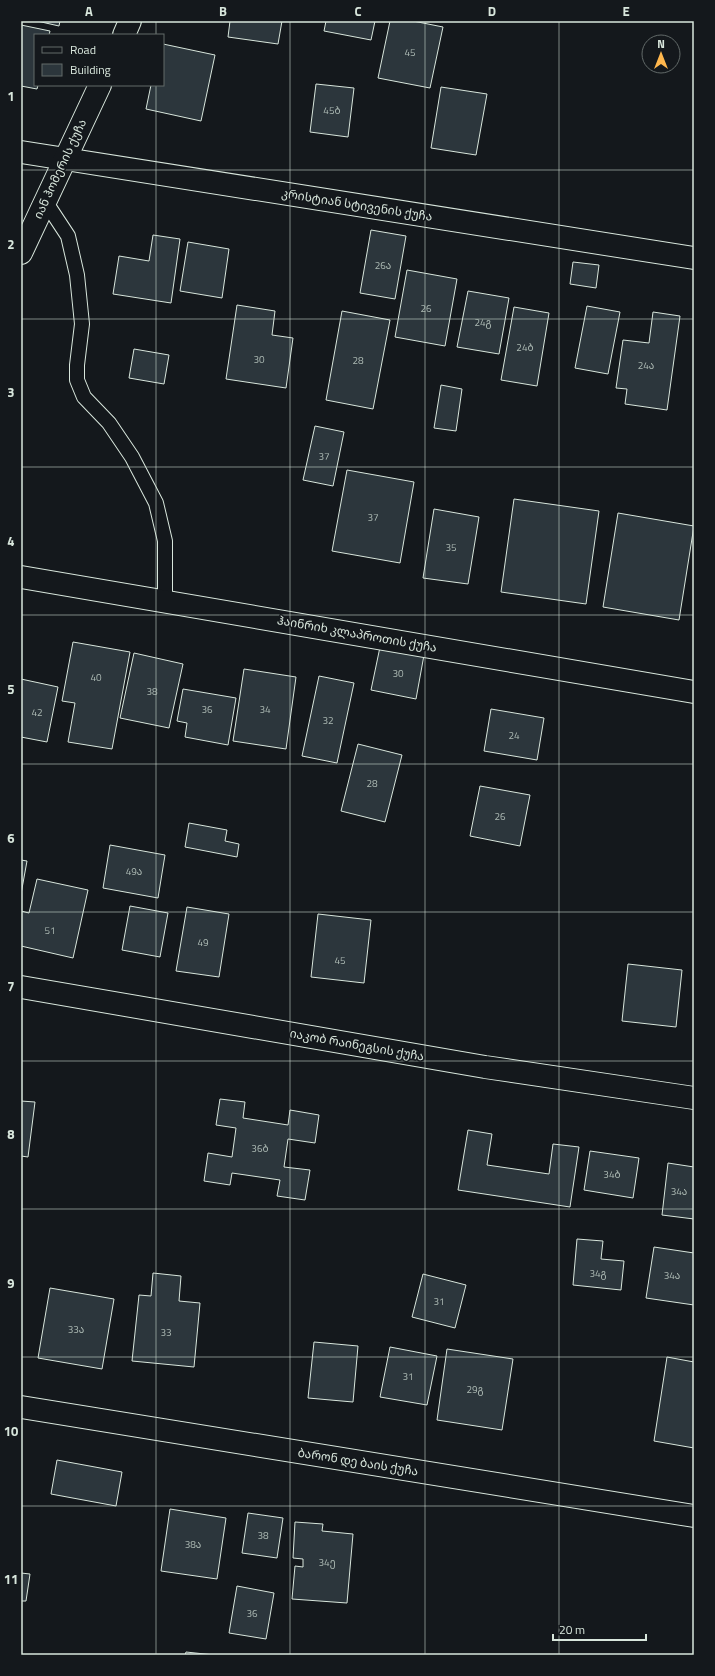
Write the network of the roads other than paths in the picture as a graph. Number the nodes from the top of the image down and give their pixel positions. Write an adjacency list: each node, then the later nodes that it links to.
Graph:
1 (130, 21): 2 (street)
2 (124, 34)
3 (100, 86): 5 (street, იან ჰომერის ქუჩა)
4 (21, 152): 5 (street, კრისტიან სტივენის ქუჩა)
5 (64, 159): 6 (street, იან ჰომერის ქუჩა); 8 (street, კრისტიან სტივენის ქუჩა)
6 (45, 201): 7 (street, იან ჰომერის ქუჩა); 10 (lane)
7 (21, 253)
8 (694, 258)
9 (21, 577): 10 (street, ჰაინრიხ კლაპროთის ქუჩა)
10 (165, 602): 11 (street, ჰაინრიხ კლაპროთის ქუჩა)
11 (694, 692)
12 (21, 987): 13 (street, იაკობ რაინეგსის ქუჩა)
13 (694, 1098)
14 (21, 1407): 15 (street, ბარონ დე ბაის ქუჩა)
15 (694, 1516)

